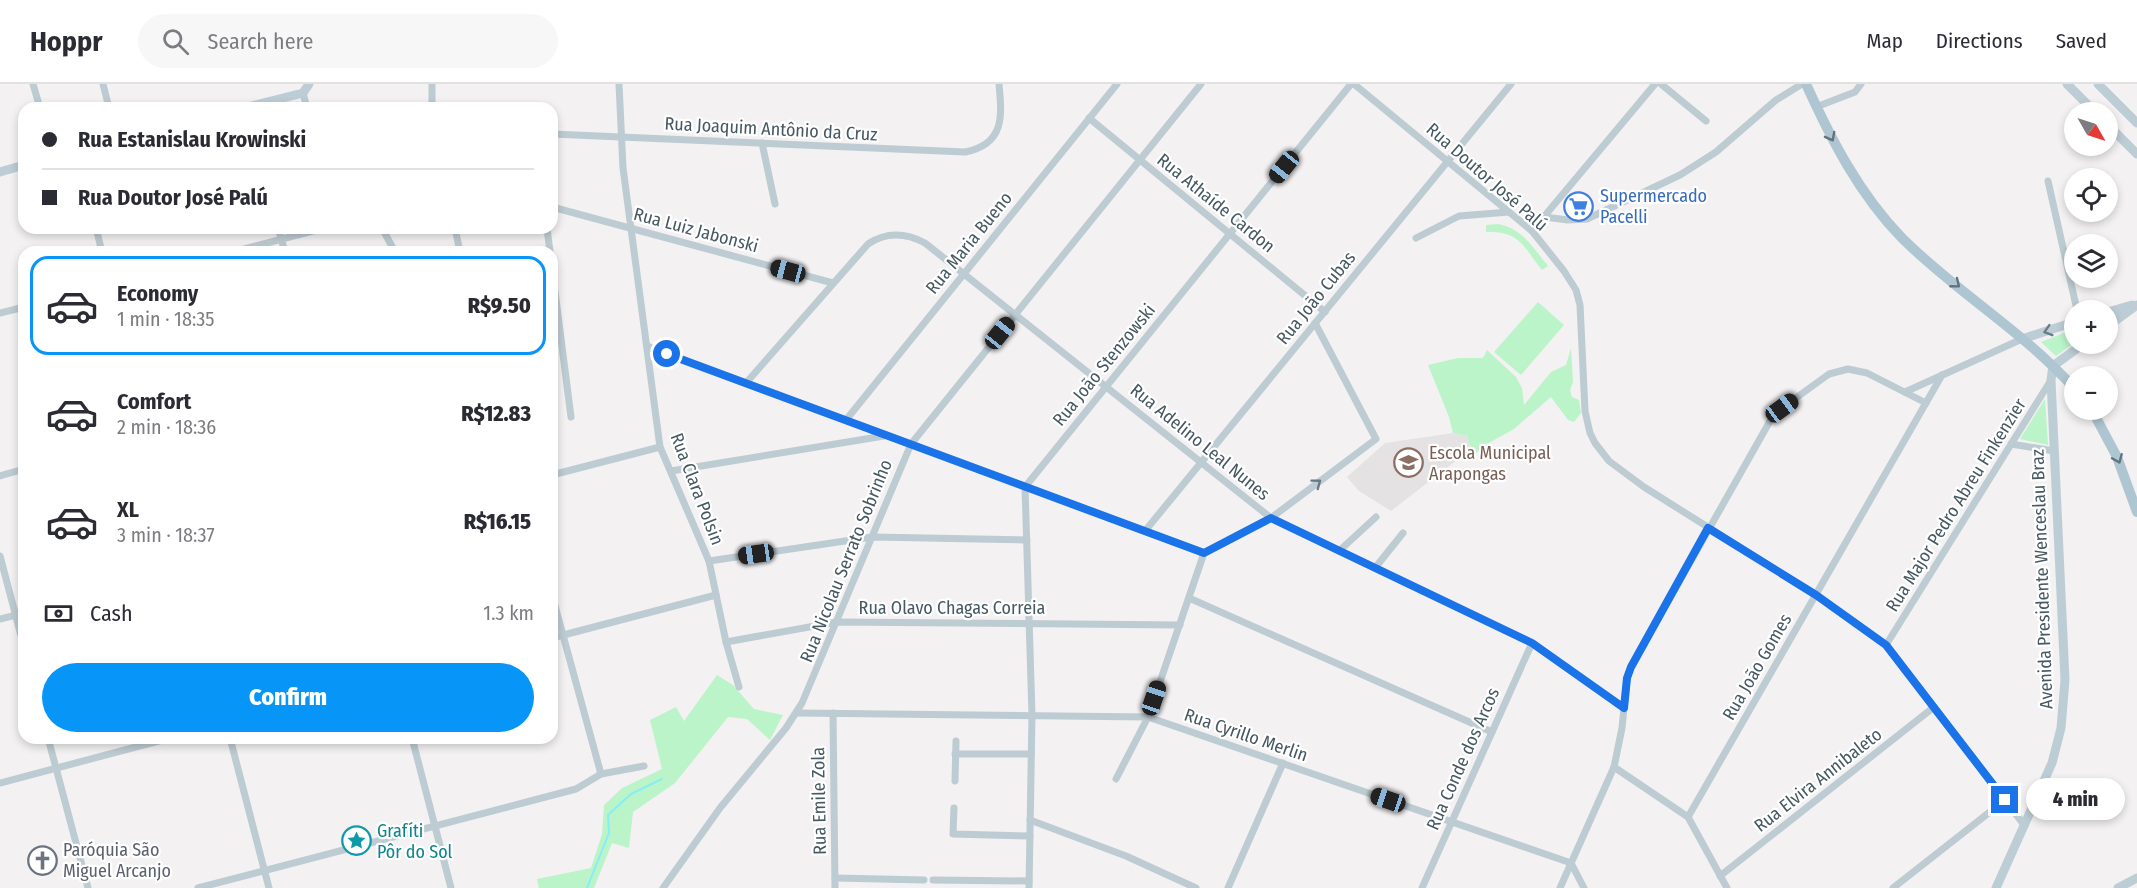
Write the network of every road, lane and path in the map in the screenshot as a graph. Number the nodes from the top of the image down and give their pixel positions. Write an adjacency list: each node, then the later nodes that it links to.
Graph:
1 (33, 84): 17 (street)
2 (103, 84): 18 (street)
3 (432, 84): 20 (street)
4 (620, 84): 28 (street, Rua Clara Polsin)
5 (999, 84): 29 (street, Rua Joaquim Antônio da Cruz)
6 (1116, 84): 23 (street, Rua Maria Bueno)
7 (1201, 84): 31 (street, Rua Nicolau Serrato Sobrinho)
8 (1352, 84): 32 (street, Rua Doutor José Palú); 44 (street, Rua João Stenzowski)
9 (1511, 84): 32 (street, Rua João Cubas)
10 (1654, 84): 39 (street)
11 (1661, 84): 24 (street)
12 (1804, 84): 22 (main road); 39 (street)
13 (1861, 84): 22 (street)
14 (2067, 84): 21 (street)
15 (2098, 84): 25 (street)
16 (306, 88): 19 (street)
17 (38, 102)
18 (108, 102)
19 (264, 102)
20 (432, 102)
21 (2085, 102)
22 (1816, 106): 62 (main road, one-way to 62)
23 (1089, 118): 31 (street, Rua Athaíde Cardon); 49 (street, Rua Maria Bueno)
24 (1706, 121)
25 (2137, 123)
26 (558, 134): 28 (street, Rua Joaquim Antônio da Cruz)
27 (2118, 135): 30 (street)
28 (621, 137): 29 (street, Rua Joaquim Antônio da Cruz); 40 (street, Rua Clara Polsin)
29 (762, 144): 36 (street)
30 (2137, 154)
31 (1140, 160): 44 (street, Rua Athaíde Cardon); 57 (street, Rua Nicolau Serrato Sobrinho)
32 (1448, 161): 38 (street, Rua Doutor José Palú); 55 (street, Rua João Cubas)
33 (18, 167): 34 (street)
34 (0, 172)
35 (2048, 181): 51 (street)
36 (775, 204)
37 (558, 209): 40 (street, Rua Luiz Jabonski)
38 (1509, 212): 41 (street, Rua Doutor José Palú); 45 (street)
39 (1544, 217): 41 (street)
40 (631, 228): 50 (street, Rua Luiz Jabonski); 63 (street, Rua Clara Polsin)
41 (1532, 231): 90 (street, Rua Doutor José Palú)
42 (280, 234): 46 (street)
43 (301, 234): 46 (street)
44 (1230, 234): 55 (street, Rua Athaíde Cardon); 70 (street, Rua João Stenzowski)
45 (1416, 238)
46 (281, 239): 47 (street); 48 (street)
47 (255, 246)
48 (283, 246)
49 (964, 274): 50 (street, Rua Adelino Leal Nunes); 57 (street, Rua Adelino Leal Nunes); 74 (street, Rua Maria Bueno)
50 (833, 283): 69 (street)
51 (2075, 300)
52 (2137, 304): 54 (street); 59 (street)
53 (18, 308): 56 (street)
54 (2118, 309)
55 (1325, 312): 60 (street, Rua João Cubas)
56 (0, 313)
57 (1015, 314): 70 (street, Rua Adelino Leal Nunes); 77 (street, Rua Nicolau Serrato Sobrinho)
58 (558, 315): 73 (street)
59 (2118, 318)
60 (1315, 323): 81 (street, Rua João Cubas); 89 (street, one-way to 60)
61 (2064, 325): 62 (street, one-way to 62)
62 (2022, 339): 65 (main road); 66 (street)
63 (647, 346): 69 (street); 79 (street, Rua Clara Polsin)
64 (2069, 354): 65 (street)
65 (2053, 366): 67 (main road); 68 (street, Avenida Presidente Wenceslau Braz)
66 (1942, 375): 71 (street); 72 (street, Rua João Gomes)
67 (2064, 378)
68 (2051, 380): 78 (street, Rua Major Pedro Abreu Finkenzier); 80 (street, Avenida Presidente Wenceslau Braz)
69 (746, 383): 74 (street)
70 (1106, 387): 81 (street, Rua Adelino Leal Nunes); 86 (street, Rua João Stenzowski)
71 (1905, 392): 72 (street); 90 (street)
72 (1926, 403): 101 (street, Rua João Gomes)
73 (571, 417)
74 (846, 420): 76 (street)
75 (2097, 420): 87 (main road, one-way to 87)
76 (887, 435): 77 (street); 83 (street)
77 (910, 444): 86 (street); 93 (street, Rua Nicolau Serrato Sobrinho)
78 (2011, 444): 80 (street); 114 (street, Rua Major Pedro Abreu Finkenzier)
79 (660, 447): 83 (street, Rua Clara Polsin); 84 (street)
80 (2054, 451): 144 (street, Avenida Presidente Wenceslau Braz)
81 (1201, 462): 89 (street, Rua Adelino Leal Nunes); 91 (street, Rua João Cubas)
82 (18, 471): 85 (street)
83 (671, 471): 98 (street, Rua Clara Polsin)
84 (558, 473)
85 (0, 476)
86 (1025, 487): 91 (street); 94 (street)
87 (2137, 512)
88 (1376, 517): 95 (street)
89 (1271, 518): 95 (street, Rua Adelino Leal Nunes); 96 (street)
90 (1708, 528): 101 (street, Rua Doutor José Palú); 117 (street)
91 (1145, 531): 96 (street)
92 (1403, 533): 99 (street)
93 (872, 537): 94 (street); 98 (street); 106 (street, Rua Nicolau Serrato Sobrinho)
94 (1027, 540): 108 (street)
95 (1339, 550): 99 (street, Rua Adelino Leal Nunes)
96 (1204, 553): 102 (street)
97 (0, 556): 103 (street)
98 (710, 561): 100 (street, Rua Clara Polsin)
99 (1375, 568): 113 (street, Rua Adelino Leal Nunes)
100 (716, 595): 110 (street); 112 (street, Rua Clara Polsin)
101 (1816, 595): 114 (street, Rua Doutor José Palú); 140 (street, Rua João Gomes)
102 (1189, 598): 109 (street); 122 (street)
103 (16, 615): 105 (street); 107 (street)
104 (558, 617): 110 (street)
105 (0, 619)
106 (837, 622): 108 (street, Rua Olavo Chagas Correia); 112 (street, Rua Olavo Chagas Correia); 118 (street, Rua Nicolau Serrato Sobrinho)
107 (18, 623)
108 (1029, 623): 109 (street, Rua Olavo Chagas Correia); 120 (street)
109 (1180, 625): 121 (street)
110 (563, 635): 111 (street); 134 (street)
111 (558, 636)
112 (726, 642): 115 (street, Rua Clara Polsin)
113 (1532, 643): 117 (street, Rua Adelino Leal Nunes); 122 (street, Rua Conde dos Arcos)
114 (1886, 645): 116 (street, Rua Doutor José Palú)
115 (739, 687)
116 (1934, 707): 138 (street, Rua Doutor José Palú); 148 (street, Rua Elvira Annibaleto)
117 (1624, 708): 132 (street)
118 (797, 713): 119 (street, Rua Cyrillo Merlin); 158 (street, Rua Nicolau Serrato Sobrinho)
119 (833, 713): 120 (street, Rua Cyrillo Merlin); 149 (street, Rua Emile Zola)
120 (1032, 716): 121 (street, Rua Cyrillo Merlin); 129 (street)
121 (1148, 717): 130 (street, Rua Cyrillo Merlin); 135 (street)
122 (1492, 732): 142 (street, Rua Conde dos Arcos)
123 (956, 741): 128 (street)
124 (50, 744): 133 (street)
125 (147, 744): 133 (street)
126 (232, 744): 147 (street)
127 (414, 744): 143 (street)
128 (956, 754): 129 (street); 136 (street)
129 (1031, 754): 141 (street)
130 (1282, 763): 142 (street, Rua Cyrillo Merlin); 161 (street)
131 (644, 766): 134 (street)
132 (1614, 767): 140 (street); 146 (street)
133 (56, 768): 137 (street); 154 (street)
134 (601, 774): 143 (street)
135 (1116, 778)
136 (955, 781)
137 (0, 783)
138 (2005, 800): 144 (street, Rua Doutor José Palú); 166 (street)
139 (954, 808): 145 (street)
140 (1688, 817): 148 (street)
141 (1030, 820): 145 (street); 160 (street)
142 (1452, 822): 146 (street, Rua Cyrillo Merlin); 162 (street, Rua Conde dos Arcos)
143 (435, 826): 147 (street); 157 (street)
144 (2025, 826): 167 (street, Avenida Presidente Wenceslau Braz)
145 (1030, 836): 153 (street)
146 (1571, 863): 163 (street); 164 (street)
147 (265, 871): 155 (street); 156 (street)
148 (1720, 876): 165 (street)
149 (835, 878): 151 (street); 159 (street, Rua Emile Zola)
150 (2137, 878): 168 (street)
151 (924, 880)
152 (933, 880): 153 (street)
153 (1029, 884)
154 (88, 888)
155 (198, 888)
156 (269, 888)
157 (451, 888)
158 (663, 888)
159 (835, 888)
160 (1196, 888)
161 (1228, 888)
162 (1422, 888)
163 (1560, 888)
164 (1584, 888)
165 (1727, 888)
166 (1893, 888)
167 (1996, 888)
168 (2118, 888)

